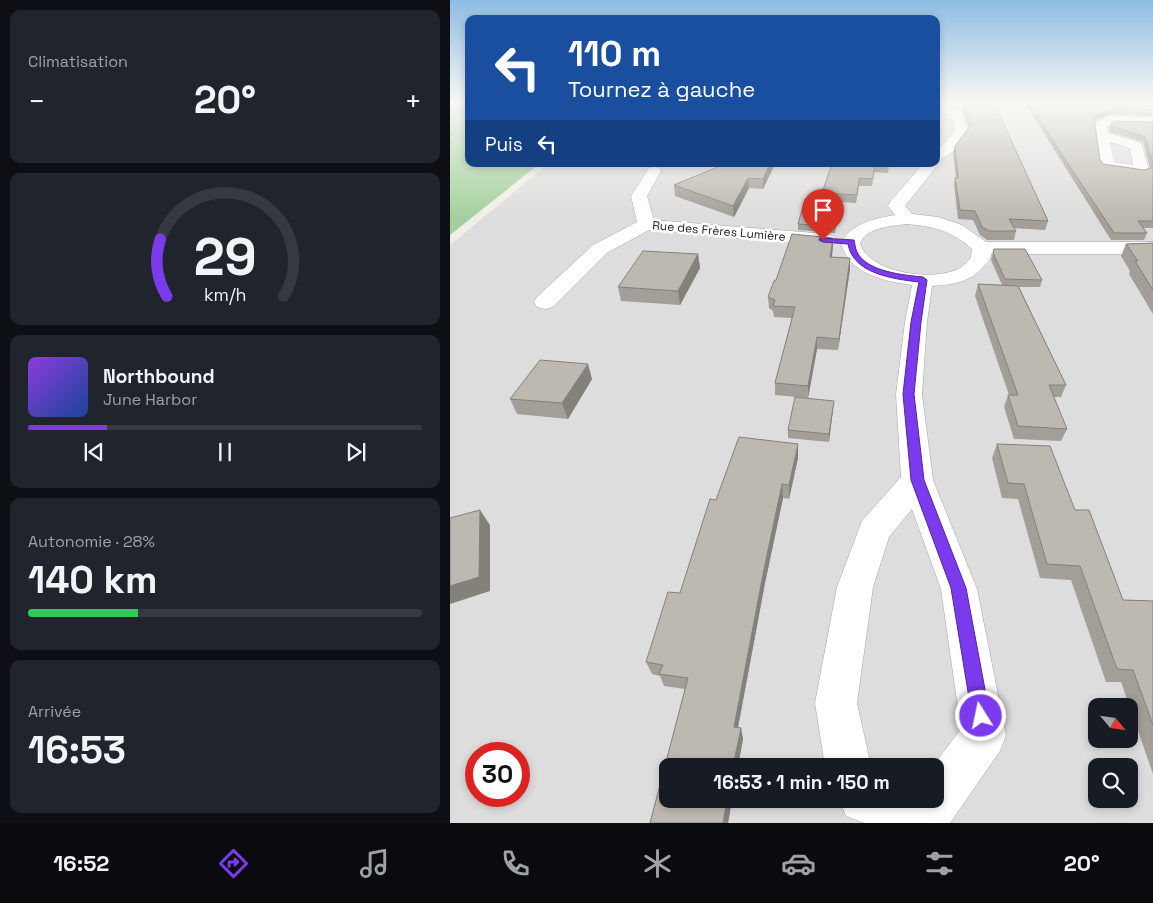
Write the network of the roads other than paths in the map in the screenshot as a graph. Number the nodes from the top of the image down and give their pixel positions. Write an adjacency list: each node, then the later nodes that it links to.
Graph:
1 (954, 141): 2 (street)
2 (940, 155)
3 (927, 167): 5 (street)
4 (654, 171): 6 (street)
5 (907, 219): 7 (street); 8 (street)
6 (646, 224): 7 (street, Rue des Frères Lumière); 11 (street)
7 (851, 242): 10 (street)
8 (980, 248): 9 (street); 10 (street)
9 (1153, 248)
10 (923, 280): 12 (street)
11 (545, 302)
12 (917, 480): 13 (street); 14 (street)
13 (846, 758)
14 (944, 791)

